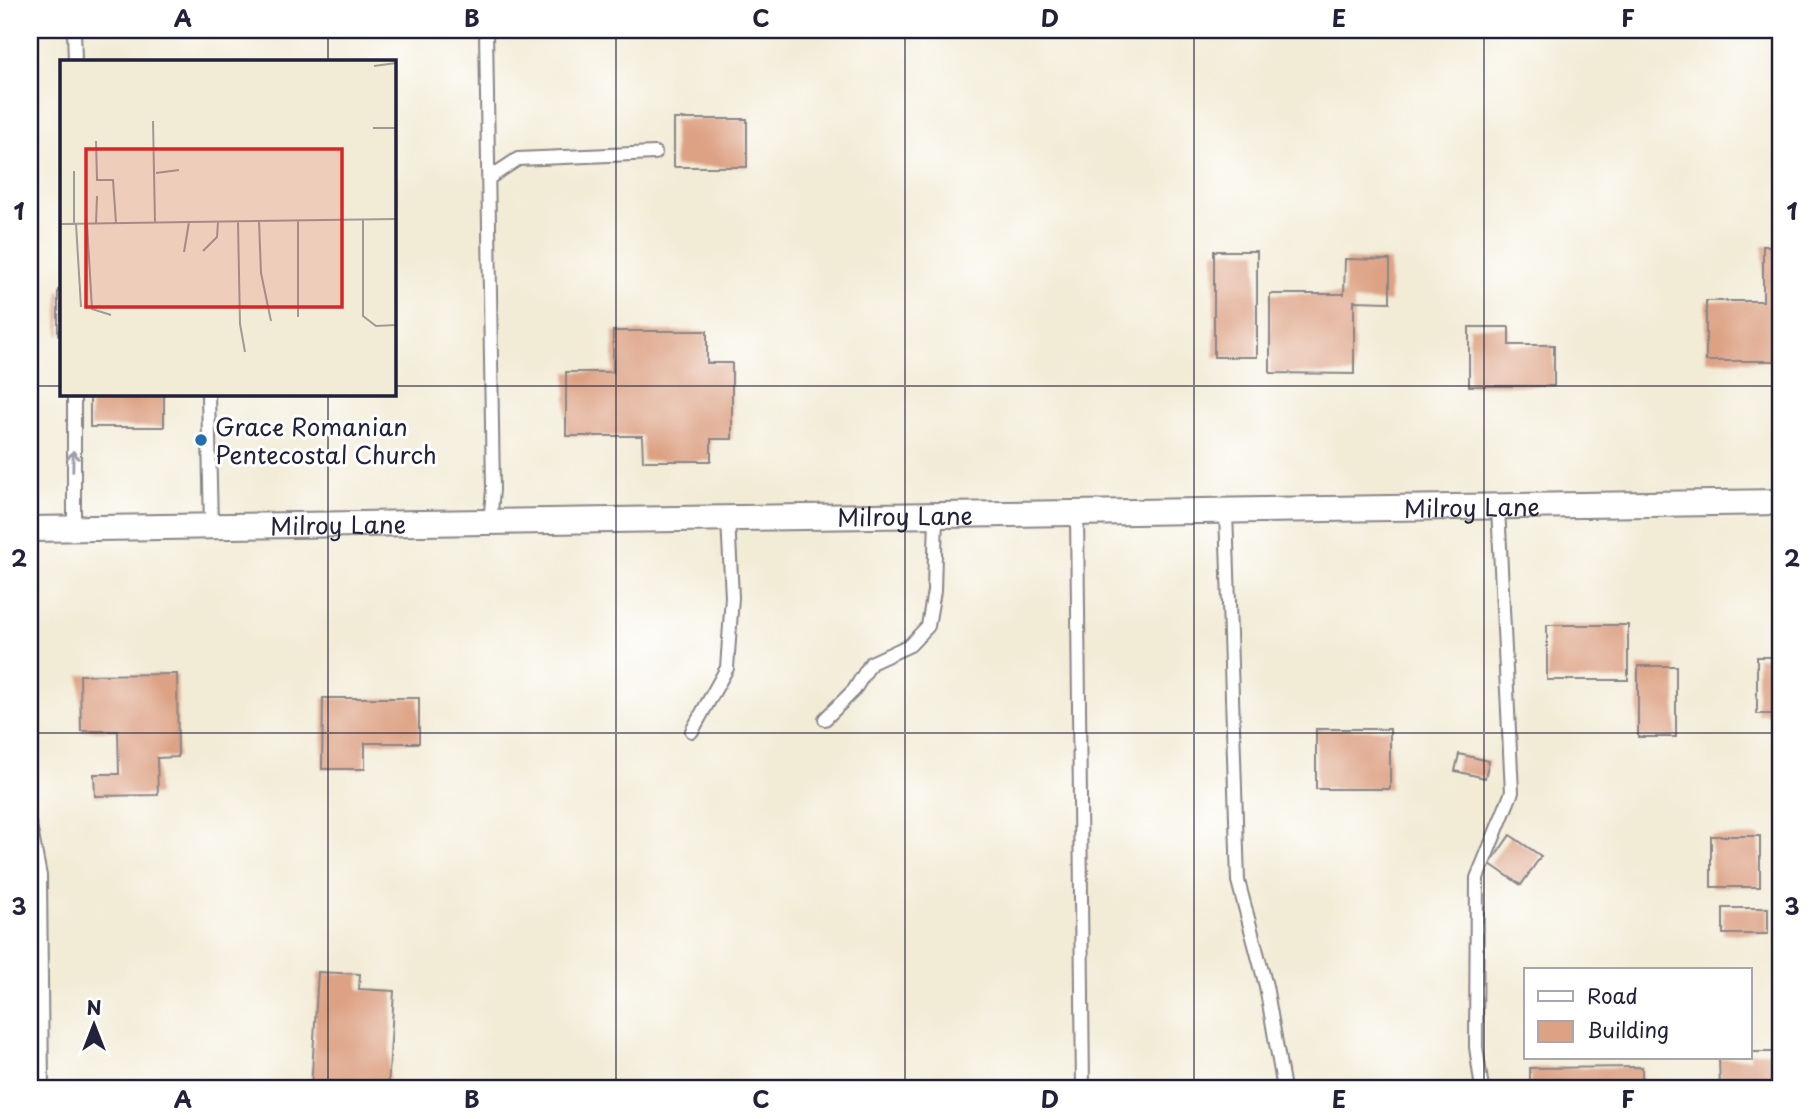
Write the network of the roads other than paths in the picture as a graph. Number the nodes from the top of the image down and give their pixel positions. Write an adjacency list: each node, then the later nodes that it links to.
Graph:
1 (74, 30): 3 (lane)
2 (486, 30): 5 (lane)
3 (75, 60)
4 (655, 153): 5 (lane)
5 (489, 178): 14 (lane)
6 (74, 396): 16 (lane, one-way to 6)
7 (208, 396): 15 (lane)
8 (1781, 502): 9 (street, Milroy Lane)
9 (1498, 507): 10 (street, Milroy Lane); 24 (lane)
10 (1226, 512): 11 (street, Milroy Lane); 23 (lane)
11 (1077, 514): 12 (street, Milroy Lane); 22 (lane)
12 (936, 516): 13 (street, Milroy Lane); 18 (lane)
13 (728, 519): 14 (street, Milroy Lane); 19 (lane)
14 (490, 523): 15 (street, Milroy Lane)
15 (211, 526): 16 (street, Milroy Lane)
16 (74, 528): 17 (street, Milroy Lane)
17 (30, 529)
18 (825, 719)
19 (692, 731)
20 (30, 825): 21 (lane)
21 (42, 1089)
22 (1083, 1089)
23 (1284, 1089)
24 (1482, 1089)

